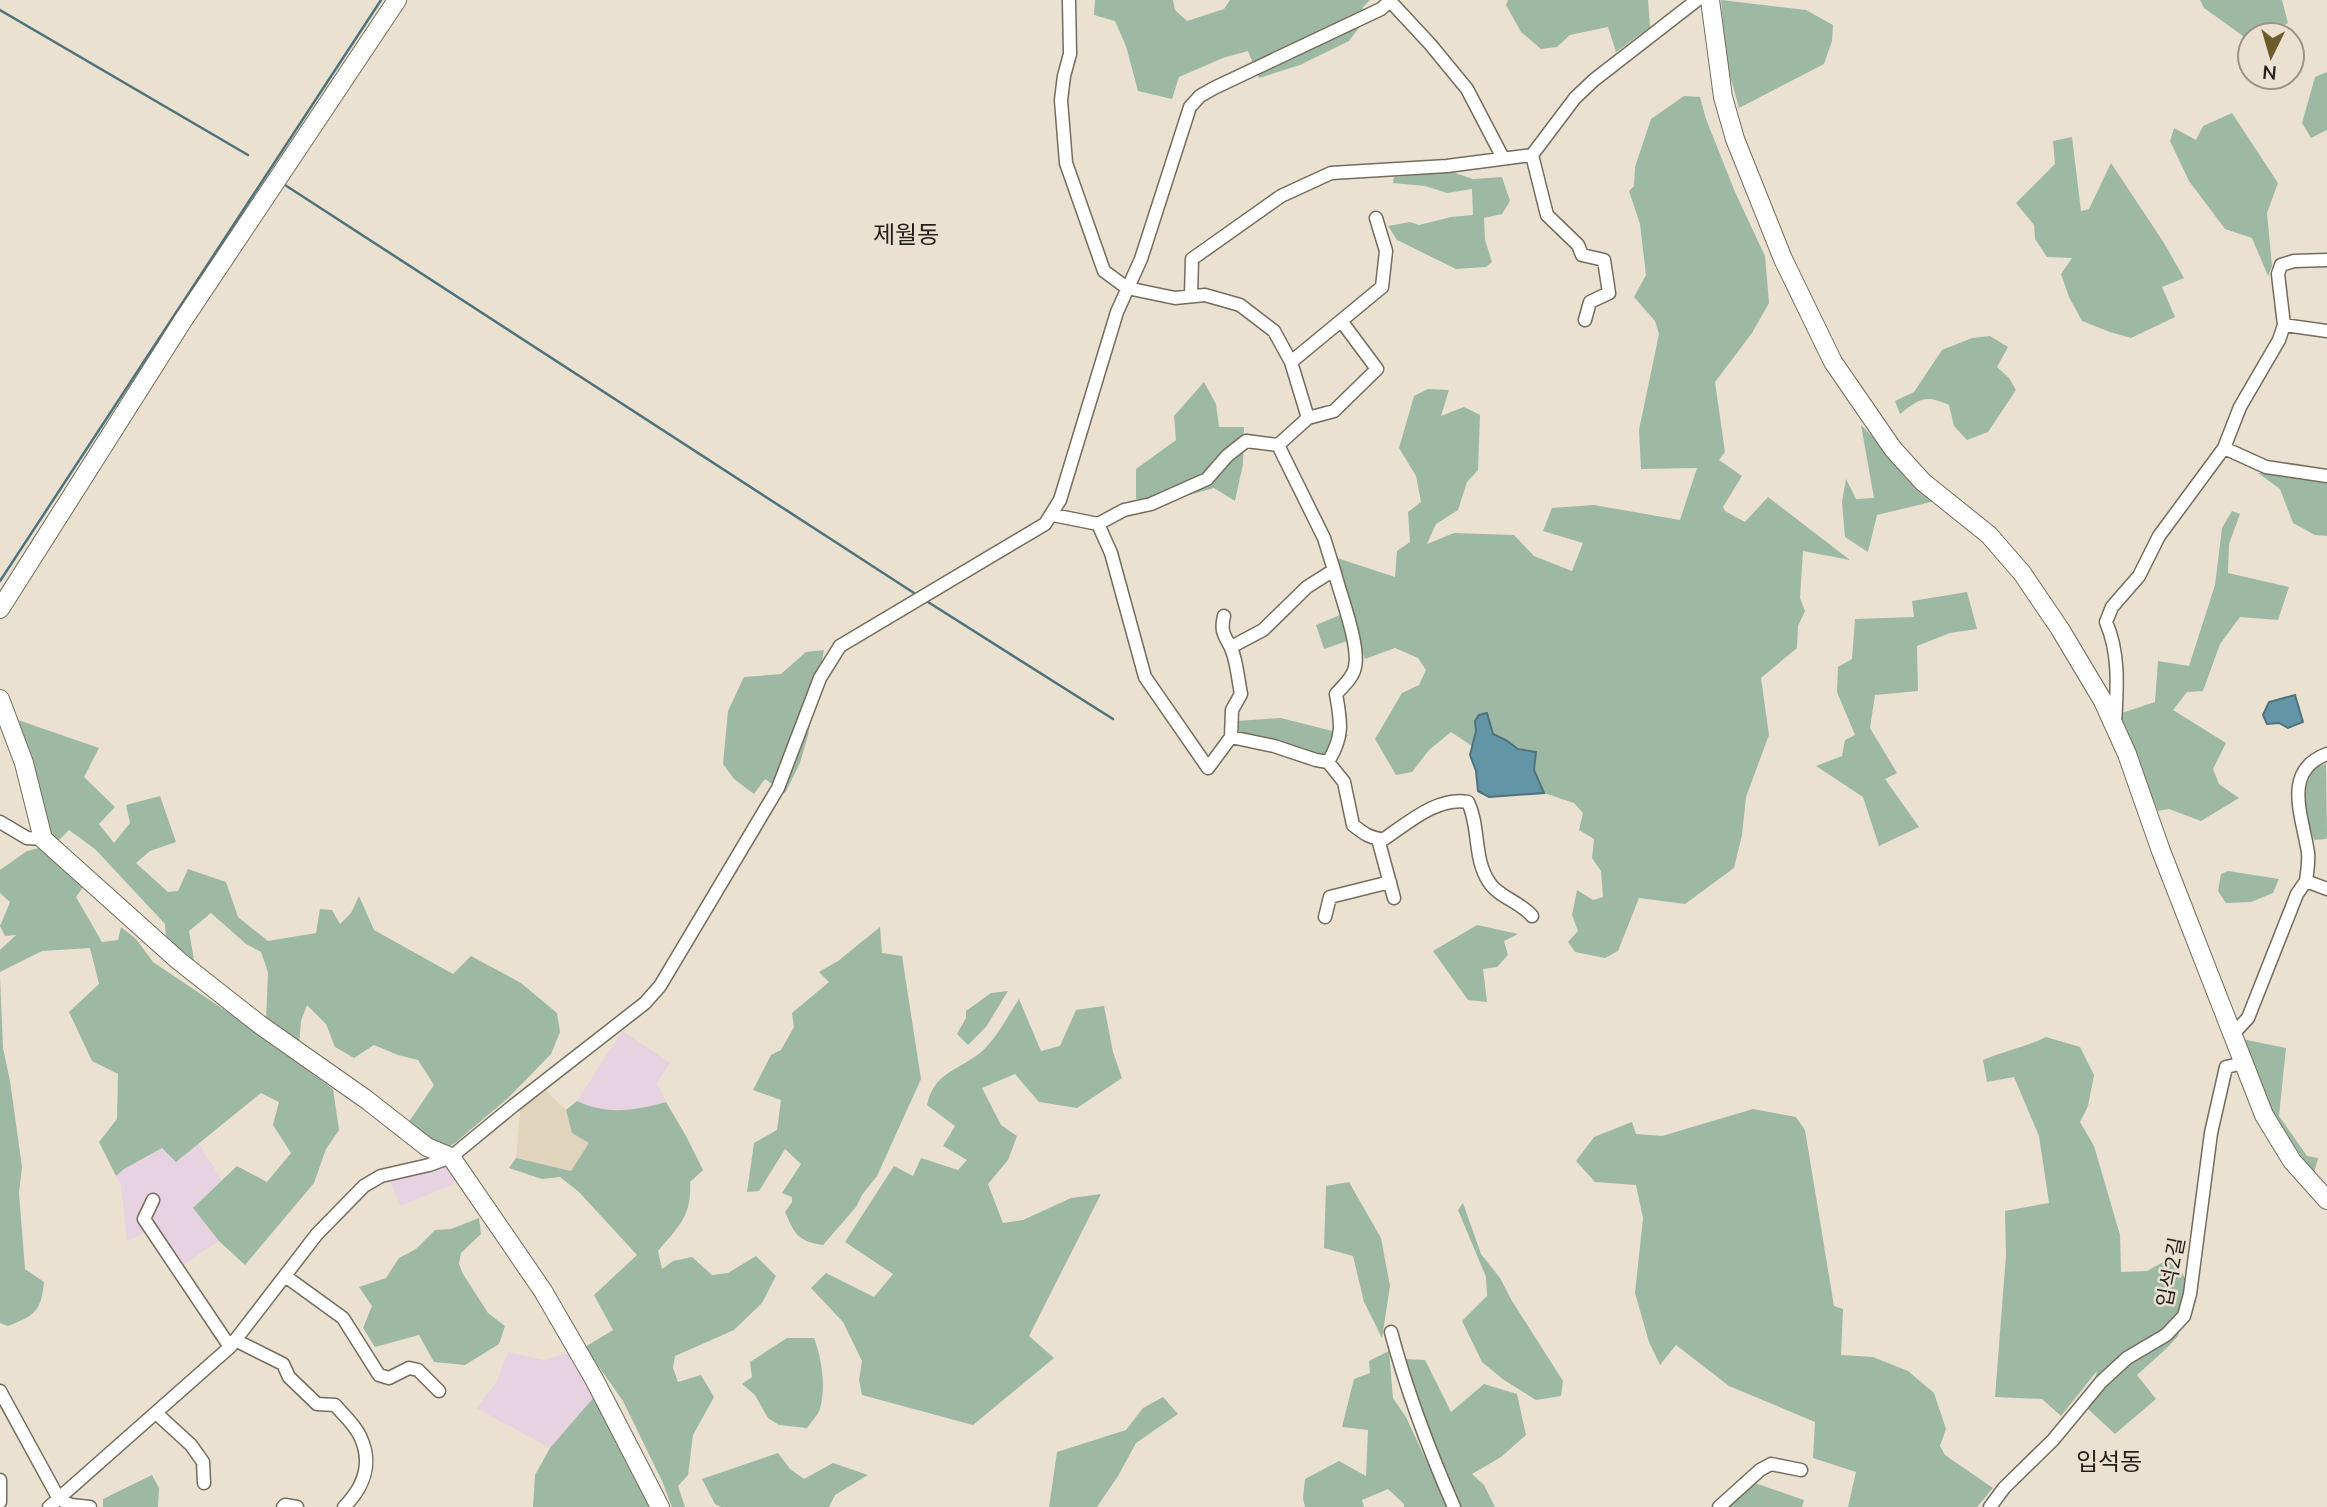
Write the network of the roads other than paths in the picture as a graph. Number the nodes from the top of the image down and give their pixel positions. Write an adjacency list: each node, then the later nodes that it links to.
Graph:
1 (397, 0): 24 (street)
2 (1069, 0): 10 (street)
3 (1697, 0): 6 (street)
4 (1710, 0): 28 (street)
5 (1391, 1): 7 (street); 10 (street)
6 (1532, 156): 7 (street); 12 (street)
7 (1503, 158): 11 (street)
8 (1377, 218): 13 (street)
9 (2327, 260): 14 (street)
10 (1127, 288): 11 (street); 21 (street)
11 (1191, 295): 16 (street)
12 (1585, 320)
13 (1342, 322): 16 (street); 17 (street)
14 (2284, 325): 15 (street); 19 (street)
15 (2327, 331)
16 (1291, 362): 17 (street)
17 (1307, 418): 18 (street)
18 (1278, 445): 22 (street); 23 (street)
19 (2224, 448): 20 (street); 28 (street)
20 (2327, 476)
21 (1053, 515): 22 (street); 43 (street)
22 (1098, 524): 29 (street)
23 (1334, 570): 26 (street); 31 (street)
24 (0, 609)
25 (1224, 616): 26 (street)
26 (1231, 647): 29 (street)
27 (0, 699): 33 (street)
28 (2115, 731): 41 (street)
29 (1231, 737): 31 (street)
30 (2327, 754): 35 (street)
31 (1328, 762): 34 (street)
32 (0, 822): 33 (street)
33 (43, 839): 43 (street)
34 (1378, 839): 36 (street); 39 (street)
35 (2306, 881): 37 (street); 41 (street)
36 (1390, 882): 38 (street); 40 (street)
37 (2327, 889)
38 (1394, 898)
39 (1532, 916)
40 (1325, 917)
41 (2233, 1034): 42 (street)
42 (2244, 1063): 44 (street); 64 (street, 입석2길)
43 (451, 1157): 46 (street); 61 (street)
44 (2327, 1199)
45 (153, 1200): 48 (street)
46 (285, 1276): 48 (street); 50 (street)
47 (1391, 1332): 62 (street)
48 (232, 1344): 51 (street); 60 (street)
49 (0, 1391): 56 (street)
50 (439, 1391)
51 (156, 1413): 54 (street); 56 (street)
52 (1801, 1469): 63 (street)
53 (0, 1480): 55 (street)
54 (204, 1483)
55 (0, 1502)
56 (54, 1503): 57 (street)
57 (90, 1507)
58 (283, 1507): 59 (street)
59 (296, 1507)
60 (344, 1507)
61 (660, 1507)
62 (1454, 1507)
63 (1719, 1507)
64 (1990, 1507)

